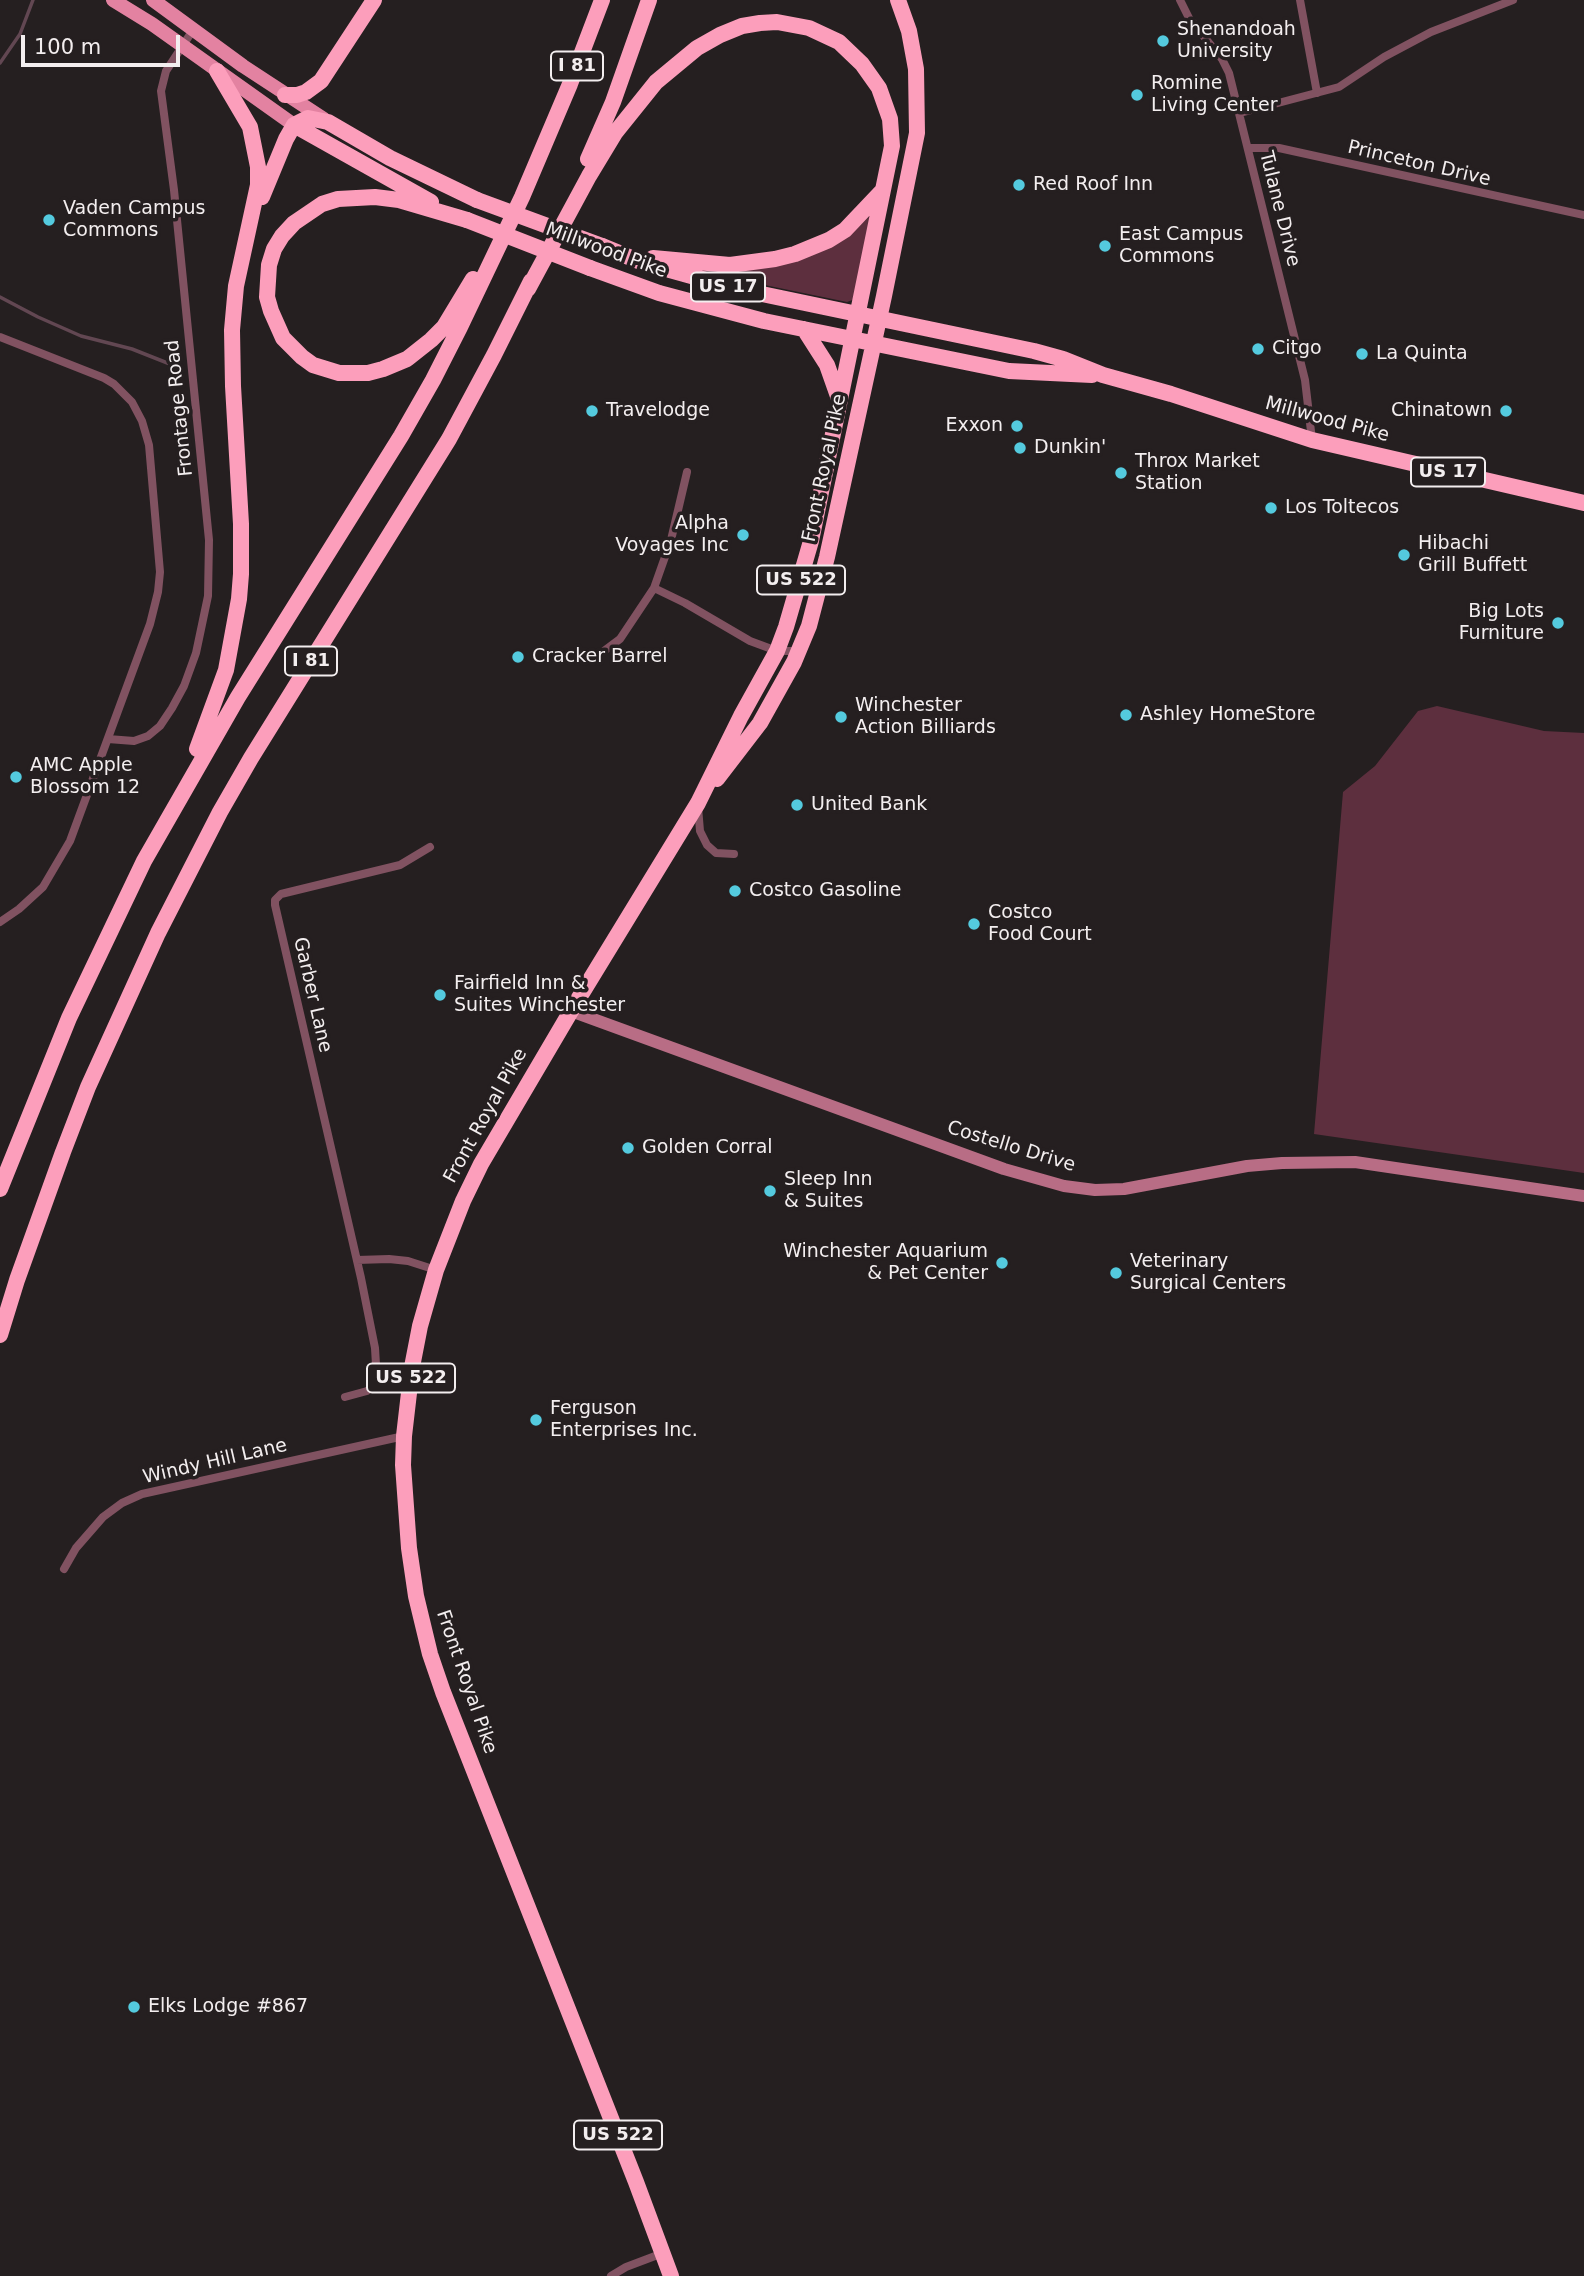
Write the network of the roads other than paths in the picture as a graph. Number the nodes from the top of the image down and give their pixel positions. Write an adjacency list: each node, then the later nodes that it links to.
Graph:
1 (113, 0): 11 (main road, US 17)
2 (153, 0): 10 (main road, US 17)
3 (374, 0): 14 (highway)
4 (602, 0): 23 (highway, I 81)
5 (649, 0): 25 (highway, I 81)
6 (898, 0): 27 (highway, Front Royal Pike)
7 (1180, 0): 15 (street, Tulane Drive)
8 (1300, 0): 13 (street)
9 (1513, 0): 13 (street)
10 (193, 30): 11 (street, Frontage Road); 14 (main road, Millwood Pike / US 17)
11 (183, 46): 12 (main road, Millwood Pike / US 17); 41 (street, Frontage Road)
12 (217, 71): 17 (main road, Millwood Pike / US 17); 22 (highway)
13 (1317, 93): 15 (street)
14 (285, 95): 16 (main road, Millwood Pike / US 17)
15 (1240, 113): 18 (street, Tulane Drive)
16 (328, 122): 17 (highway); 24 (highway, Millwood Pike / US 17, bridge)
17 (294, 125): 21 (highway, Millwood Pike / US 17); 22 (highway)
18 (1248, 148): 20 (street, Princeton Drive); 34 (street, Tulane Drive)
19 (884, 188): 24 (highway); 25 (highway, Front Royal Pike); 26 (highway, Front Royal Pike)
20 (1584, 215)
21 (467, 220): 23 (highway); 28 (highway, Millwood Pike / US 17, bridge)
22 (249, 228): 43 (highway)
23 (499, 248): 43 (highway, I 81)
24 (623, 254): 26 (highway, Millwood Pike / US 17)
25 (528, 289): 52 (highway, I 81)
26 (857, 314): 27 (highway, Millwood Pike / US 17); 30 (highway, Front Royal Pike)
27 (878, 318): 31 (highway, Front Royal Pike / US 522); 32 (highway, Millwood Pike / US 17)
28 (804, 329): 30 (highway, Millwood Pike / US 17); 33 (highway)
29 (0, 337): 41 (street)
30 (852, 339): 31 (highway, Millwood Pike / US 17); 33 (highway, Front Royal Pike / US 522)
31 (873, 343): 32 (highway, Millwood Pike / US 17); 38 (highway, Front Royal Pike / US 522)
32 (1103, 375): 34 (highway, Millwood Pike / US 17)
33 (839, 401): 40 (highway, Front Royal Pike / US 522)
34 (1312, 440): 36 (highway, Millwood Pike / US 17)
35 (687, 472): 37 (street)
36 (1584, 503)
37 (654, 588): 39 (street); 40 (street)
38 (799, 650): 40 (street); 42 (highway, Front Royal Pike / US 522)
39 (604, 651)
40 (777, 651): 42 (highway, Front Royal Pike / US 522)
41 (108, 739): 46 (street)
42 (698, 803): 45 (street); 47 (highway, Front Royal Pike / US 522)
43 (163, 825): 48 (highway, I 81)
44 (430, 847): 50 (street, Garber Lane)
45 (734, 854)
46 (0, 922)
47 (571, 1011): 49 (street, Costello Drive); 51 (highway, Front Royal Pike / US 522)
48 (0, 1189)
49 (1584, 1196)
50 (356, 1260): 51 (street); 53 (street, Garber Lane)
51 (436, 1270): 54 (highway, Front Royal Pike / US 522)
52 (0, 1335)
53 (345, 1397)
54 (404, 1436): 55 (street, Windy Hill Lane); 56 (highway, Front Royal Pike / US 522)
55 (64, 1569)
56 (663, 2253): 57 (street); 58 (highway, Front Royal Pike / US 522)
57 (611, 2276)
58 (671, 2276)

